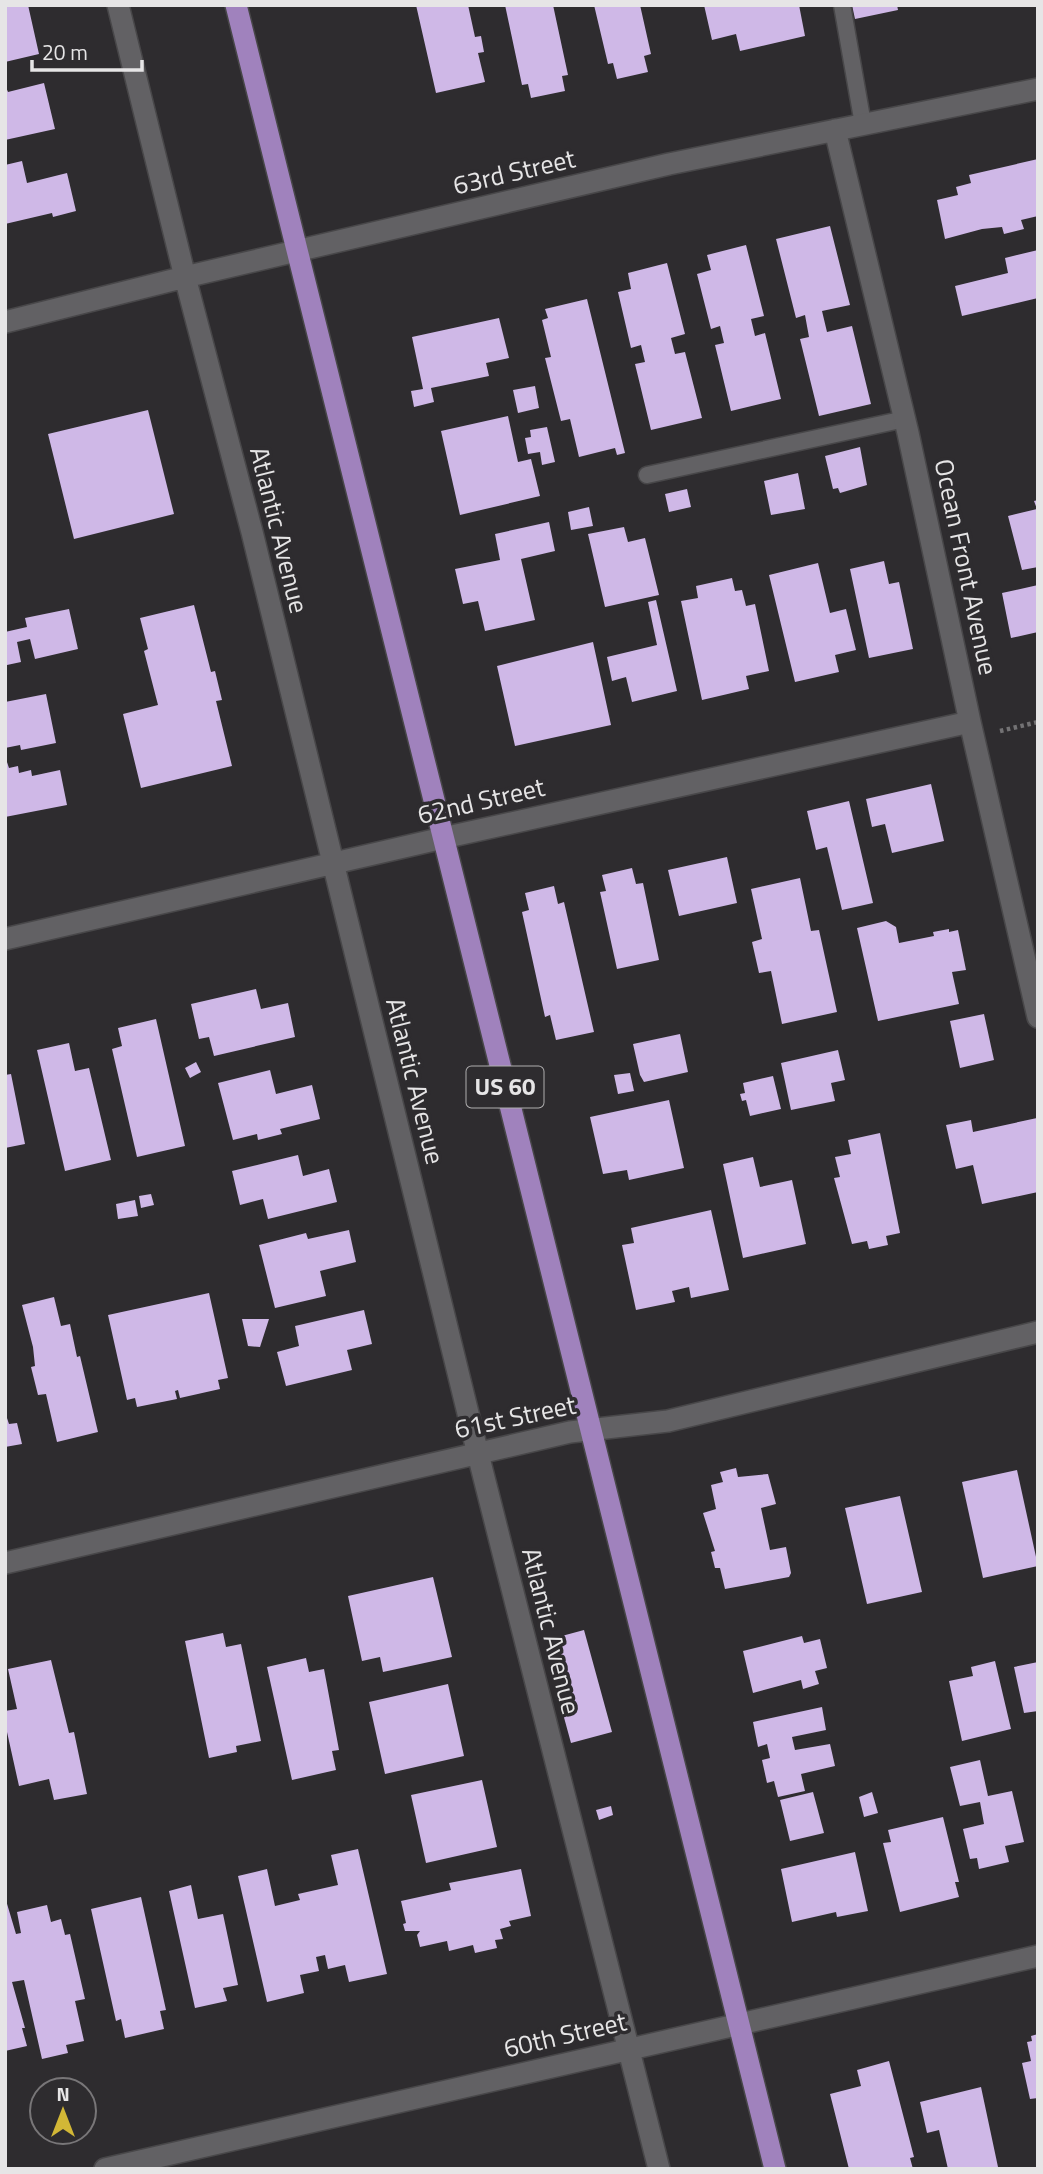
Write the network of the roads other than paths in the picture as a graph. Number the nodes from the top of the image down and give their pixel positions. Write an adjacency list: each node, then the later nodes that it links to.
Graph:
1 (118, 5): 8 (street, Atlantic Avenue)
2 (236, 5): 7 (highway, US 60)
3 (842, 5): 5 (lane)
4 (1038, 89): 5 (street, 63rd Street)
5 (863, 124): 6 (street, 63rd Street)
6 (835, 130): 7 (street, 63rd Street); 10 (street, Ocean Front Avenue)
7 (298, 251): 8 (street, 63rd Street); 13 (highway, US 60)
8 (185, 277): 9 (street, 63rd Street); 14 (street, Atlantic Avenue)
9 (5, 322)
10 (905, 419): 11 (lane); 12 (street, Ocean Front Avenue)
11 (647, 475)
12 (973, 729): 13 (street, 62nd Street); 16 (street, Ocean Front Avenue)
13 (443, 838): 14 (street, 62nd Street); 18 (highway, US 60)
14 (332, 864): 15 (street, 62nd Street); 19 (street, Atlantic Avenue)
15 (5, 939)
16 (1038, 1017)
17 (1038, 1332): 18 (street, 61st Street)
18 (592, 1429): 19 (street, 61st Street); 22 (highway, US 60)
19 (478, 1454): 20 (street, 61st Street); 23 (street, Atlantic Avenue)
20 (5, 1563)
21 (1038, 1955): 22 (street, 60th Street)
22 (739, 2025): 23 (street, 60th Street); 26 (highway, US 60)
23 (628, 2050): 24 (street, 60th Street); 25 (street, Atlantic Avenue)
24 (105, 2169)
25 (659, 2169)
26 (775, 2169)

